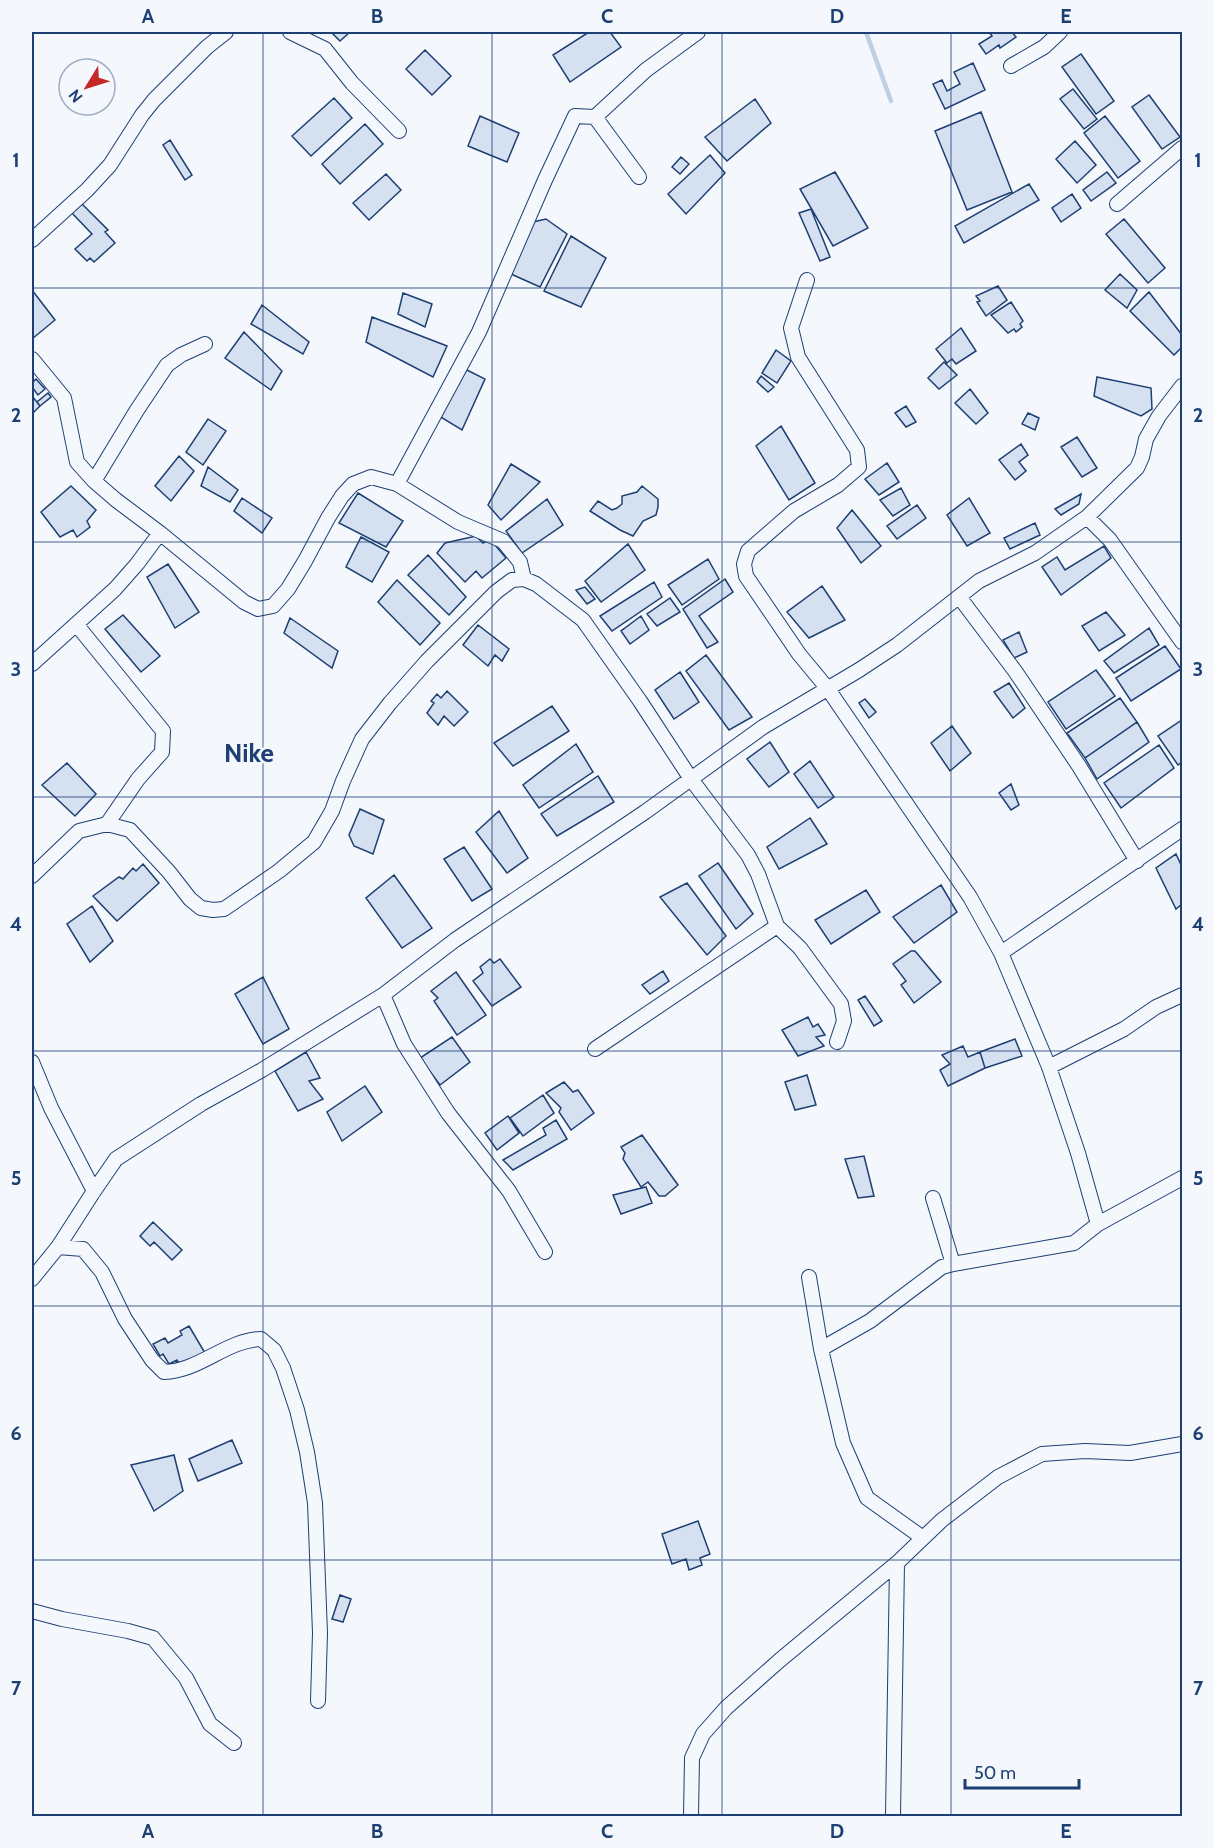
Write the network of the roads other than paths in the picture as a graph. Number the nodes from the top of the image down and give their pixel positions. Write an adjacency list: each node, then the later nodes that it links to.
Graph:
1 (226, 32): 11 (street)
2 (290, 32): 7 (street)
3 (698, 32): 6 (street)
4 (1060, 32): 5 (street)
5 (1011, 66)
6 (595, 117): 9 (street); 17 (street)
7 (399, 131)
8 (1182, 148): 10 (street)
9 (639, 177)
10 (1116, 204)
11 (32, 240)
12 (807, 280): 25 (street)
13 (205, 344): 16 (street)
14 (32, 360): 16 (street)
15 (1182, 386): 18 (street)
16 (94, 481): 19 (street)
17 (397, 484): 19 (street); 20 (street)
18 (1087, 517): 21 (street); 23 (street)
19 (160, 533): 22 (street)
20 (524, 579): 26 (street); 27 (street)
21 (960, 598): 25 (street); 29 (street)
22 (76, 624): 24 (street); 27 (street)
23 (1182, 642)
24 (32, 664)
25 (828, 689): 26 (street); 32 (street)
26 (691, 779): 31 (street); 34 (street)
27 (107, 824): 30 (street)
28 (1182, 830): 29 (street)
29 (1137, 861): 32 (street)
30 (32, 876)
31 (777, 926): 35 (street); 36 (street)
32 (1001, 953): 38 (street)
33 (1182, 994): 38 (street)
34 (383, 995): 40 (street); 44 (street)
35 (837, 1042)
36 (595, 1049)
37 (32, 1062): 40 (street)
38 (1049, 1066): 42 (street)
39 (1182, 1178): 42 (street)
40 (94, 1191): 43 (street)
41 (933, 1198): 45 (street)
42 (1098, 1224): 45 (street)
43 (58, 1247): 47 (street); 53 (street)
44 (545, 1252)
45 (954, 1264): 48 (street)
46 (809, 1277): 48 (street)
47 (32, 1279)
48 (821, 1349): 50 (street)
49 (1182, 1444): 50 (street)
50 (923, 1538): 51 (street)
51 (897, 1563): 55 (street); 56 (street)
52 (32, 1611): 54 (street)
53 (318, 1701)
54 (234, 1743)
55 (691, 1816)
56 (893, 1816)

